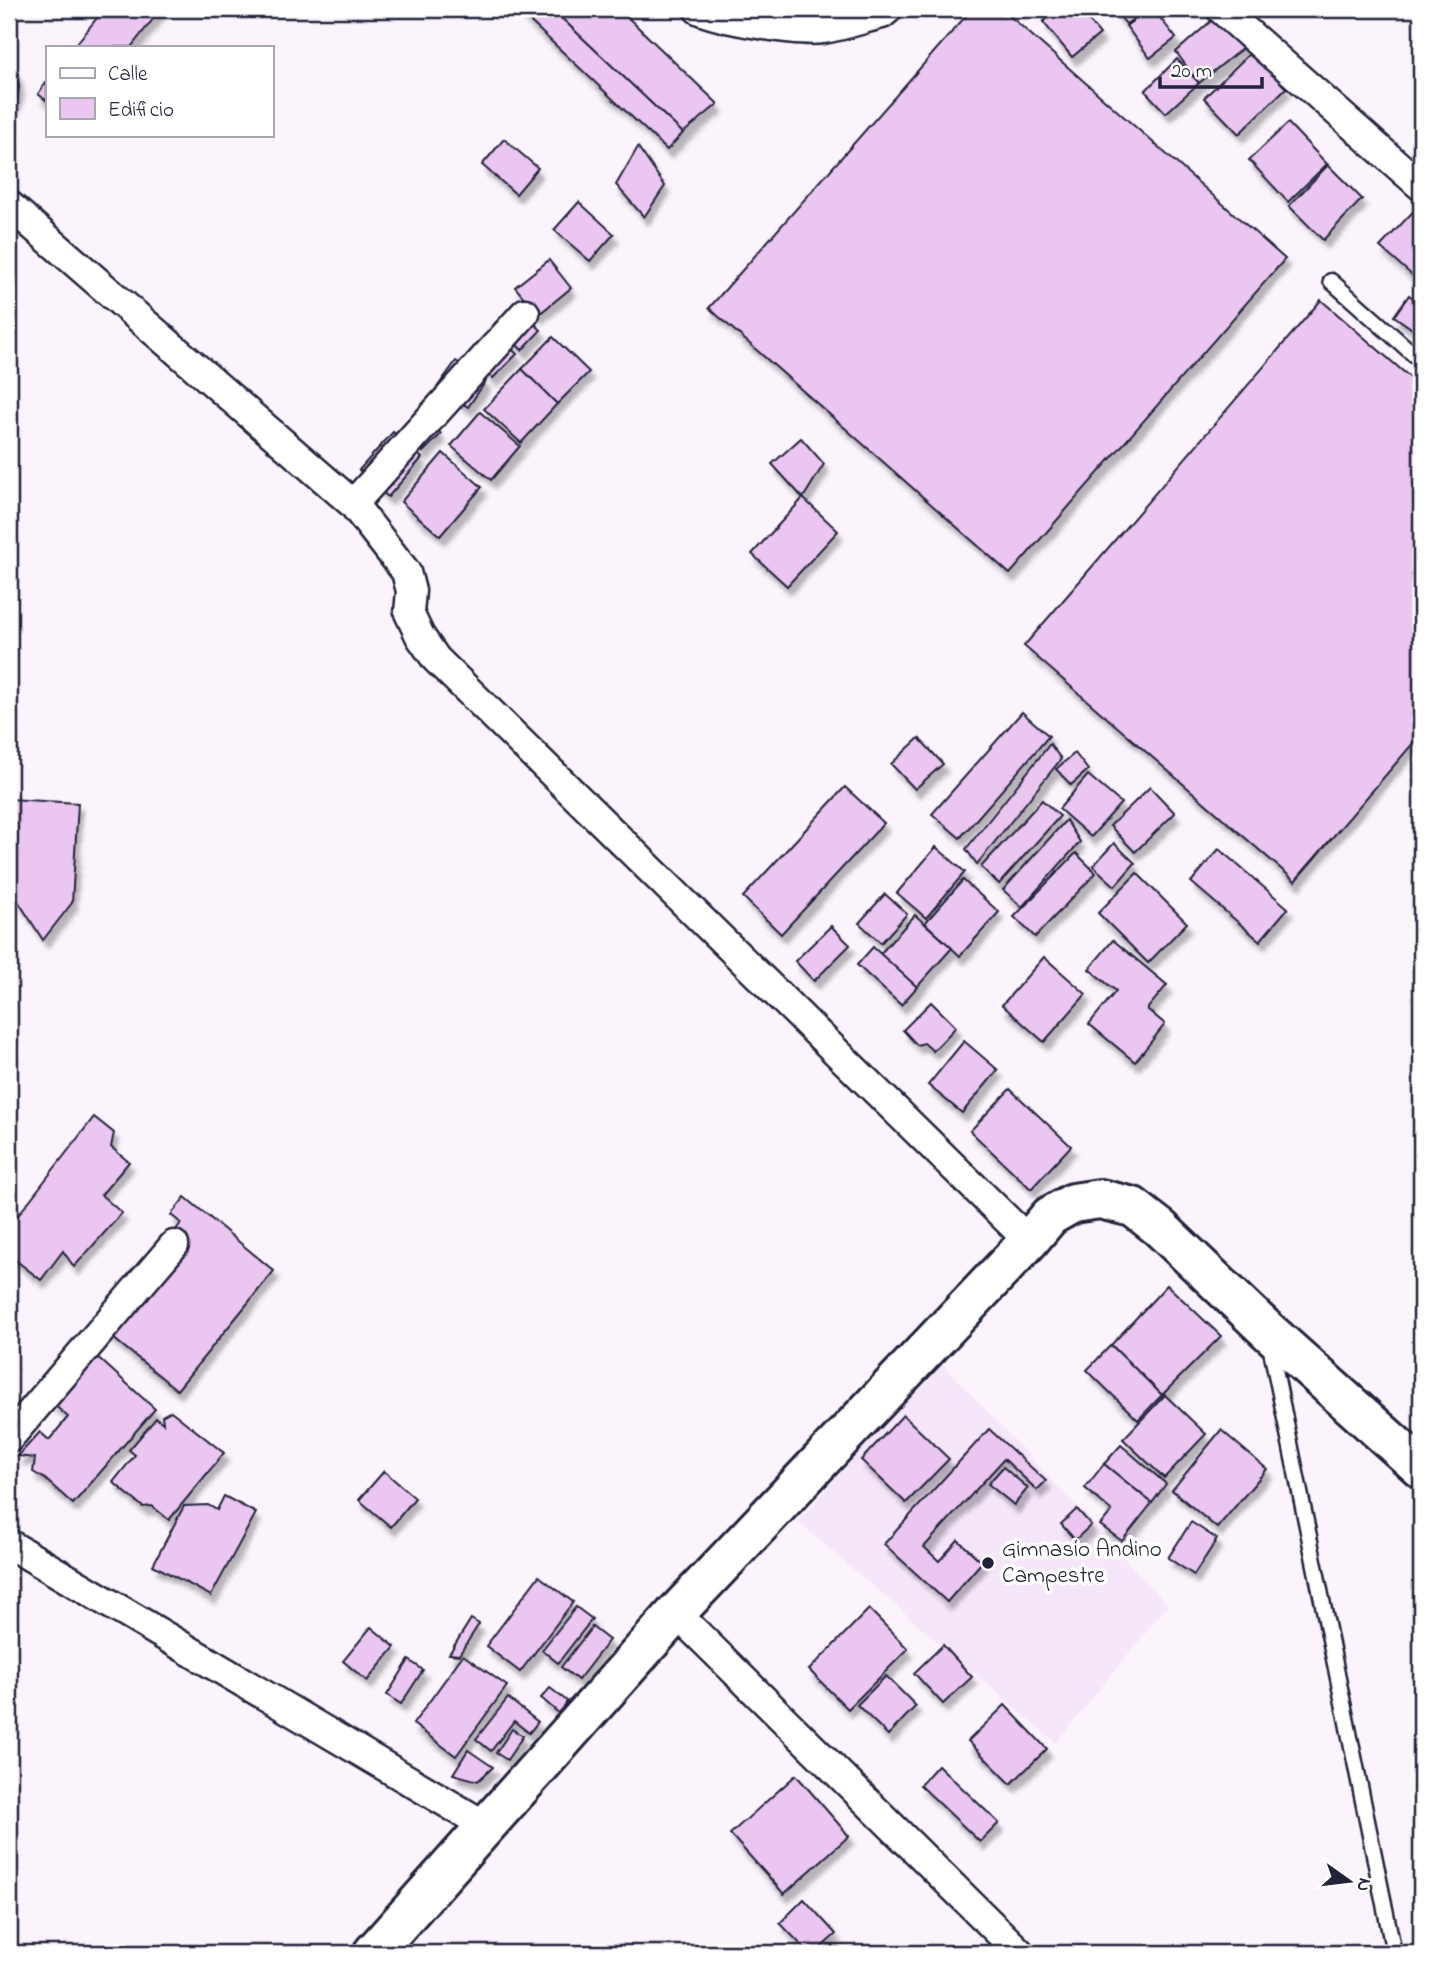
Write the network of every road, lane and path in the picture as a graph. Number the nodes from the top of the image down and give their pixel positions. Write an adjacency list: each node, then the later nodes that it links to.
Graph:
1 (698, 9): 2 (street)
2 (888, 9)
3 (1221, 9): 4 (street)
4 (1421, 186)
5 (9, 205): 9 (street)
6 (1331, 282): 8 (lane)
7 (525, 313): 9 (street)
8 (1421, 361)
9 (353, 504): 10 (street)
10 (1029, 1241): 12 (street); 16 (street)
11 (174, 1245): 13 (street)
12 (1267, 1330): 14 (street); 20 (lane)
13 (9, 1438)
14 (1421, 1468)
15 (9, 1544): 17 (street)
16 (676, 1613): 17 (street); 19 (street)
17 (486, 1826): 18 (street)
18 (373, 1953)
19 (1020, 1953)
20 (1394, 1953)

